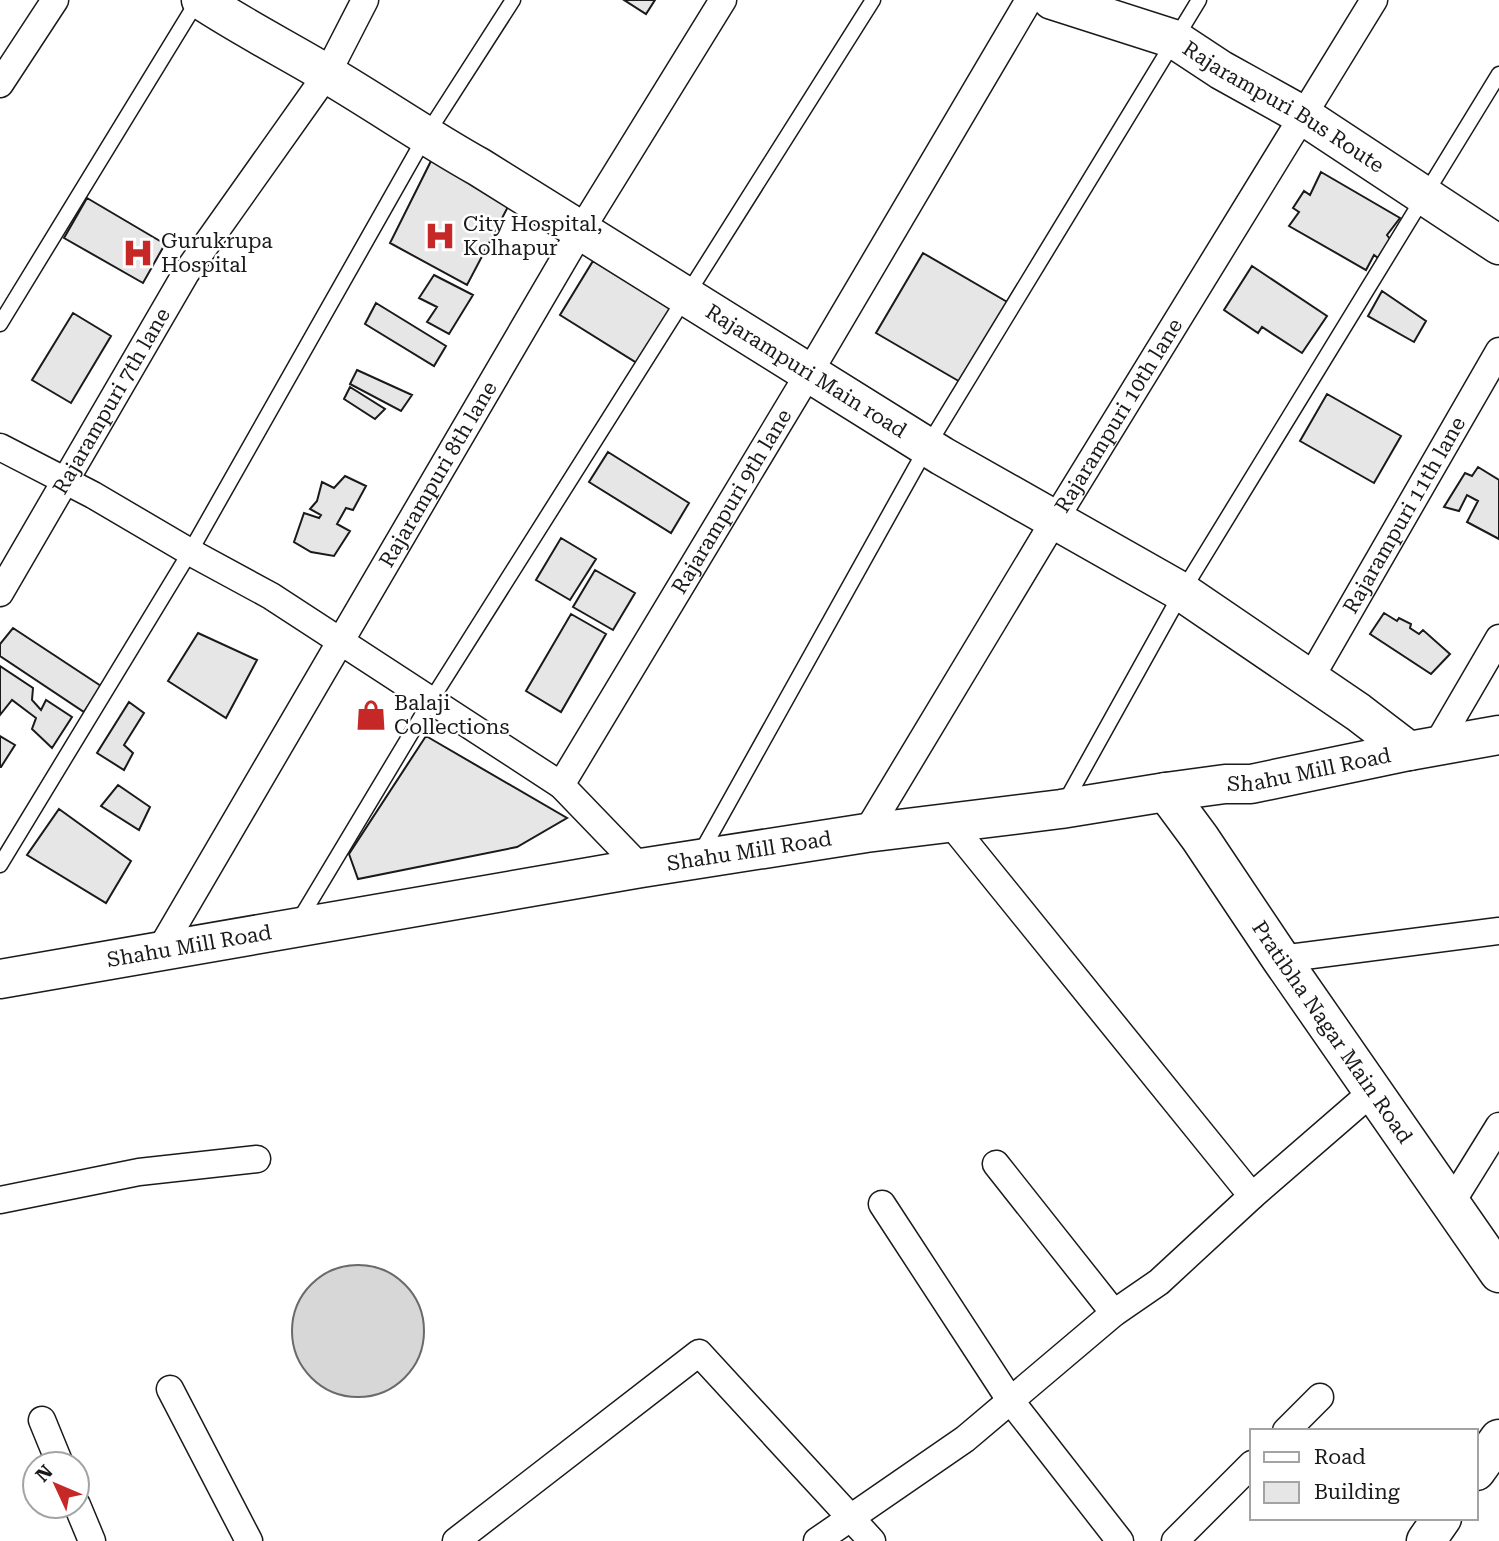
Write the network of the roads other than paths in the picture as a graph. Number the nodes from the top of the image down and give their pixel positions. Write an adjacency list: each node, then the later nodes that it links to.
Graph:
1 (55, 0): 14 (street)
2 (199, 0): 12 (street, Rajarampuri Main road); 21 (lane)
3 (365, 0): 12 (street, Rajarampuri 7th lane)
4 (513, 0): 16 (lane)
5 (723, 0): 18 (street, Rajarampuri 8th lane)
6 (873, 0): 20 (lane)
7 (1029, 0): 23 (street, Rajarampuri 9th lane)
8 (1052, 0): 11 (street, Rajarampuri Bus Route)
9 (1199, 0): 11 (lane)
10 (1374, 0): 15 (street, Rajarampuri 10th lane)
11 (1174, 39): 15 (street, Rajarampuri Bus Route); 25 (lane)
12 (327, 74): 16 (street, Rajarampuri Main road); 26 (street, Rajarampuri 7th lane)
13 (1499, 74): 17 (lane)
14 (0, 84)
15 (1302, 115): 17 (street, Rajarampuri Bus Route); 27 (street, Rajarampuri 10th lane)
16 (425, 137): 18 (street, Rajarampuri Main road); 28 (lane)
17 (1425, 197): 19 (street, Rajarampuri Bus Route); 29 (lane)
18 (581, 230): 20 (street, Rajarampuri Main road); 32 (street, Rajarampuri 8th lane)
19 (1499, 245)
20 (687, 296): 23 (street, Rajarampuri Main road); 34 (lane)
21 (0, 324)
22 (1499, 351): 33 (street, Rajarampuri 11th lane)
23 (809, 373): 25 (street, Rajarampuri Main road); 37 (street, Rajarampuri 9th lane)
24 (0, 447): 26 (street)
25 (928, 447): 27 (street, Rajarampuri Main road); 42 (lane)
26 (64, 479): 28 (street); 30 (street, Rajarampuri 7th lane)
27 (1054, 521): 29 (street, Rajarampuri Main road); 41 (street, Rajarampuri 10th lane)
28 (190, 552): 32 (street); 43 (lane)
29 (1182, 592): 33 (street, Rajarampuri Main road); 39 (lane)
30 (0, 593)
31 (1499, 638): 36 (street)
32 (342, 641): 34 (street); 47 (street, Rajarampuri 8th lane)
33 (1310, 679): 36 (street, Rajarampuri Main road)
34 (430, 702): 37 (street); 45 (lane)
35 (1499, 735): 36 (street, Shahu Mill Road)
36 (1423, 748): 38 (street, Shahu Mill Road)
37 (561, 785): 44 (street)
38 (1166, 792): 39 (street, Shahu Mill Road); 48 (street, Pratibha Nagar Main Road)
39 (1061, 809): 40 (street, Shahu Mill Road)
40 (950, 823): 41 (street, Shahu Mill Road); 54 (street)
41 (866, 833): 42 (street, Shahu Mill Road)
42 (695, 861): 44 (street, Shahu Mill Road)
43 (0, 865)
44 (641, 868): 45 (street, Shahu Mill Road)
45 (295, 927): 47 (street, Shahu Mill Road)
46 (1499, 930): 48 (street)
47 (160, 950): 49 (street, Shahu Mill Road)
48 (1281, 959): 50 (street, Pratibha Nagar Main Road)
49 (0, 979)
50 (1372, 1092): 54 (street); 57 (street, Pratibha Nagar Main Road)
51 (1499, 1126): 57 (street)
52 (257, 1159): 55 (street)
53 (996, 1164): 59 (street)
54 (1252, 1196): 59 (street)
55 (0, 1200)
56 (882, 1204): 62 (street)
57 (1450, 1205): 58 (street, Pratibha Nagar Main Road)
58 (1499, 1273)
59 (1114, 1313): 62 (street)
60 (170, 1388): 73 (street)
61 (1320, 1397): 64 (street)
62 (1010, 1400): 69 (street); 77 (street)
63 (42, 1420): 66 (street)
64 (1288, 1429)
65 (1499, 1439): 68 (street)
66 (54, 1450)
67 (1250, 1466): 78 (street)
68 (1478, 1468)
69 (850, 1517): 74 (street); 75 (street); 76 (street)
70 (83, 1520): 72 (street)
71 (1441, 1520): 79 (street)
72 (92, 1541)
73 (249, 1541)
74 (456, 1541)
75 (817, 1541)
76 (872, 1541)
77 (1120, 1541)
78 (1175, 1541)
79 (1426, 1541)

